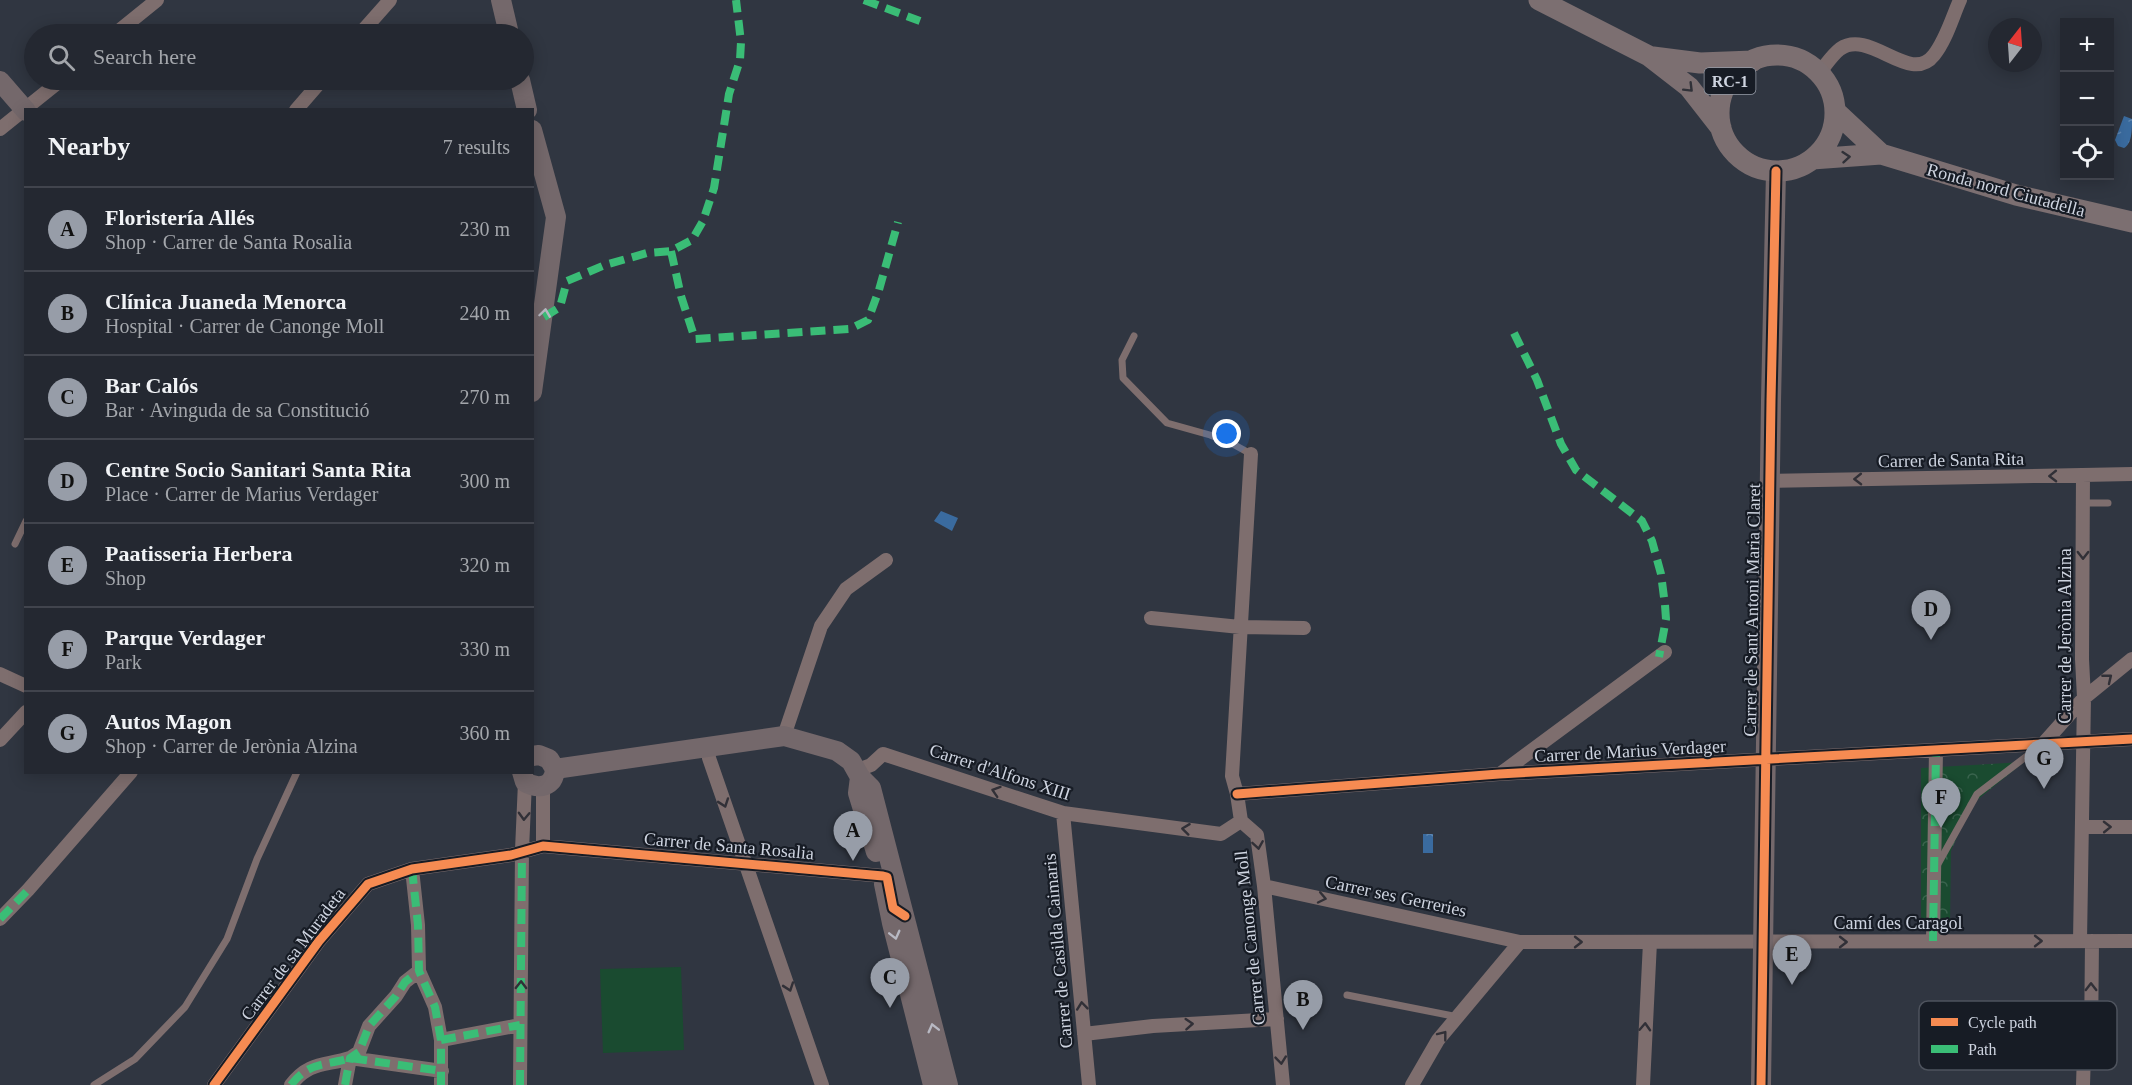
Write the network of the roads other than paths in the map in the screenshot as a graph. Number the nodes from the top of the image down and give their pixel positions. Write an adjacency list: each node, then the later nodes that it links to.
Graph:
1 (157, 0): 6 (street)
2 (390, 0): 7 (street)
3 (501, 0): 8 (street)
4 (1539, 0): 9 (main road, RC-1)
5 (1960, 0): 11 (street)
6 (127, 24)
7 (369, 24)
8 (507, 24)
9 (1649, 56): 10 (main road, RC-1); 22 (main road, RC-1, one-way to 22)
10 (1753, 61): 11 (main road, RC-1); 22 (main road, RC-1)
11 (1819, 73): 20 (main road)
12 (0, 81): 19 (street)
13 (49, 90): 16 (street)
14 (313, 90): 17 (street)
15 (521, 90): 18 (street)
16 (28, 108)
17 (298, 108)
18 (522, 108)
19 (24, 110)
20 (1835, 111): 25 (main road); 26 (main road)
21 (24, 112): 23 (street)
22 (1721, 128): 27 (main road, RC-1)
23 (0, 129)
24 (534, 137): 30 (street, one-way to 24)
25 (1881, 154): 26 (main road, one-way to 25); 28 (main road, Ronda nord Ciutadella)
26 (1812, 159): 27 (main road)
27 (1776, 171): 34 (street, Carrer de Sant Antoni Maria Claret)
28 (2132, 222)
29 (1134, 336): 31 (lane)
30 (534, 380)
31 (1251, 454): 41 (street, Carrer de Canonge Moll)
32 (2132, 474): 33 (street, Carrer de Santa Rita)
33 (2083, 475): 34 (street, Carrer de Santa Rita, one-way to 34); 36 (street, Carrer de Jerònia Alzina)
34 (1770, 481): 57 (street, Carrer de Sant Antoni Maria Claret)
35 (2108, 502): 36 (lane)
36 (2083, 503): 47 (street, Carrer de Jerònia Alzina, one-way to 47)
37 (24, 525): 38 (lane)
38 (15, 544)
39 (886, 560): 49 (street)
40 (1151, 618): 41 (street)
41 (1240, 627): 42 (street); 64 (street, Carrer de Canonge Moll)
42 (1304, 628)
43 (1665, 652): 62 (street)
44 (2132, 659): 47 (street, one-way to 44)
45 (0, 674): 46 (street)
46 (24, 685)
47 (2084, 698): 52 (street, Carrer de Jerònia Alzina); 53 (street)
48 (24, 714): 51 (street)
49 (784, 736): 54 (street); 59 (street)
50 (2132, 739): 52 (street, Carrer de Marius Verdager)
51 (0, 740)
52 (2083, 742): 53 (street, Carrer de Marius Verdager); 68 (street, Carrer de Jerònia Alzina)
53 (2043, 744): 55 (street, Carrer de Marius Verdager); 73 (lane)
54 (708, 747): 58 (street); 71 (street, one-way to 71)
55 (1936, 750): 57 (street, Carrer de Marius Verdager); 73 (street)
56 (534, 756): 58 (street)
57 (1767, 760): 62 (street, Carrer de Marius Verdager); 83 (street, Carrer de Sant Antoni Maria Claret)
58 (555, 769): 63 (street)
59 (859, 773): 65 (street, Carrer d'Alfons XIII, one-way to 59); 74 (street); 76 (street)
60 (130, 774): 77 (street)
61 (296, 774): 96 (lane)
62 (1499, 774): 64 (street, Carrer de Marius Verdager)
63 (530, 780): 69 (street); 70 (street, one-way to 70)
64 (1237, 794): 66 (street, Carrer de Canonge Moll)
65 (1063, 813): 66 (street, Carrer d'Alfons XIII, one-way to 65); 90 (street, Carrer de Casilda Caimaris, one-way to 65)
66 (1241, 821): 75 (street, Carrer de Canonge Moll, one-way to 75)
67 (2132, 826): 68 (street, one-way to 67)
68 (2082, 828): 79 (street, Carrer de Jerònia Alzina)
69 (543, 846): 70 (street, Carrer de Santa Rosalia); 71 (street, Carrer de Santa Rosalia)
70 (522, 850): 72 (street, Carrer de sa Muradeta); 89 (street, one-way to 70)
71 (745, 864): 74 (street, Carrer de Santa Rosalia); 101 (street, one-way to 101)
72 (412, 869): 84 (street); 97 (street, Carrer de sa Muradeta)
73 (1934, 872): 78 (street)
74 (883, 876): 76 (street); 102 (street, one-way to 102)
75 (1264, 886): 81 (street, Carrer ses Gerreries, one-way to 81); 88 (street, Carrer de Canonge Moll)
76 (905, 916): 103 (street, one-way to 76)
77 (0, 919)
78 (1933, 941): 79 (street, Camí des Caragol, one-way to 79); 83 (street, Camí des Caragol, one-way to 78)
79 (2086, 941): 80 (street, Camí des Caragol); 86 (street, Carrer de Jerònia Alzina, one-way to 79)
80 (2132, 941)
81 (1520, 942): 82 (street, Camí des Caragol, one-way to 82); 87 (street)
82 (1650, 942): 83 (street, Camí des Caragol); 107 (street, one-way to 82)
83 (1763, 942): 108 (street, Carrer de Sant Antoni Maria Claret)
84 (419, 971): 91 (street); 92 (street)
85 (1347, 995): 87 (lane)
86 (2089, 1001)
87 (1458, 1017): 106 (street, one-way to 87)
88 (1277, 1019): 90 (street, one-way to 88); 105 (street, Carrer de Canonge Moll, one-way to 105)
89 (520, 1025): 91 (street); 100 (street)
90 (1084, 1034): 104 (street, Carrer de Casilda Caimaris)
91 (441, 1040): 94 (street)
92 (350, 1058): 94 (street); 95 (street); 98 (street)
93 (2083, 1070): 109 (street, Carrer de Jerònia Alzina, one-way to 93)
94 (442, 1071): 99 (street)
95 (292, 1084)
96 (94, 1085)
97 (214, 1085)
98 (345, 1085)
99 (441, 1085)
100 (520, 1085)
101 (822, 1085)
102 (933, 1085)
103 (948, 1085)
104 (1089, 1085)
105 (1283, 1085)
106 (1412, 1085)
107 (1642, 1085)
108 (1761, 1085)
109 (2083, 1085)

